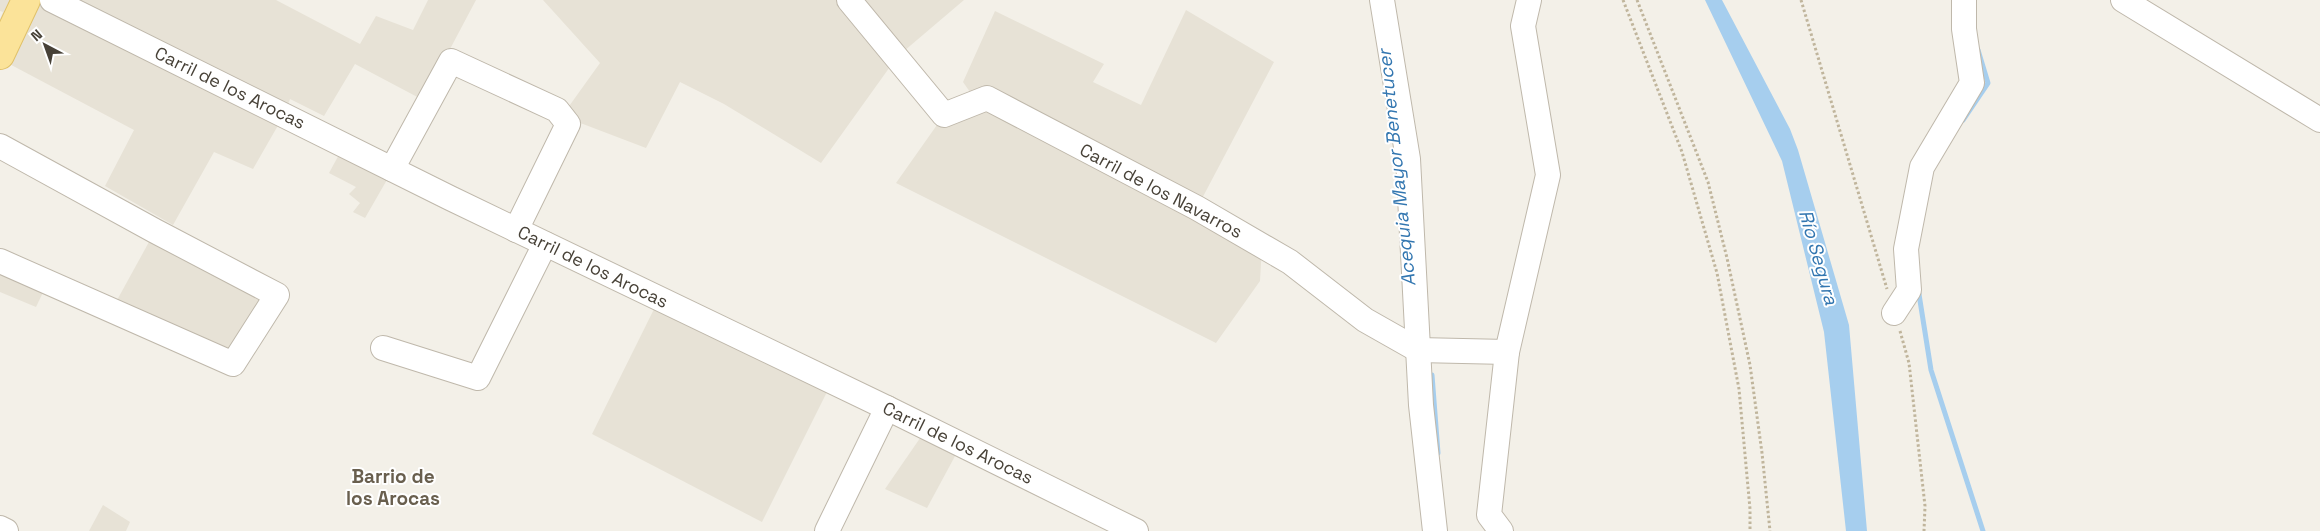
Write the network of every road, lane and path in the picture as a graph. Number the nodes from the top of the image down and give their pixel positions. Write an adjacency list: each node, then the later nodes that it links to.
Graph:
1 (26, 0): 11 (main road)
2 (52, 0): 14 (street, Carril de los Arocas)
3 (849, 0): 20 (street, Carril de los Navarros)
4 (1382, 0): 20 (street)
5 (1529, 0): 21 (street)
6 (1624, 0): 29 (path)
7 (1637, 0): 30 (path)
8 (1801, 0): 18 (path)
9 (1964, 0): 18 (street)
10 (2123, 0): 12 (street)
11 (0, 55)
12 (2320, 120)
13 (0, 146): 17 (street)
14 (392, 169): 15 (street, Carril de los Arocas); 15 (street)
15 (516, 230): 16 (street, Carril de los Arocas)
16 (545, 244): 19 (street); 22 (street, Carril de los Arocas)
17 (0, 261)
18 (1894, 313): 31 (path)
19 (383, 348)
20 (1418, 350): 21 (street, Carril de los Navarros); 27 (street)
21 (1507, 352): 28 (street)
22 (887, 408): 25 (street); 26 (street, Carril de los Arocas)
23 (0, 528): 24 (street)
24 (6, 531)
25 (827, 531)
26 (1136, 531)
27 (1435, 531)
28 (1501, 531)
29 (1750, 531)
30 (1770, 531)
31 (1924, 531)

